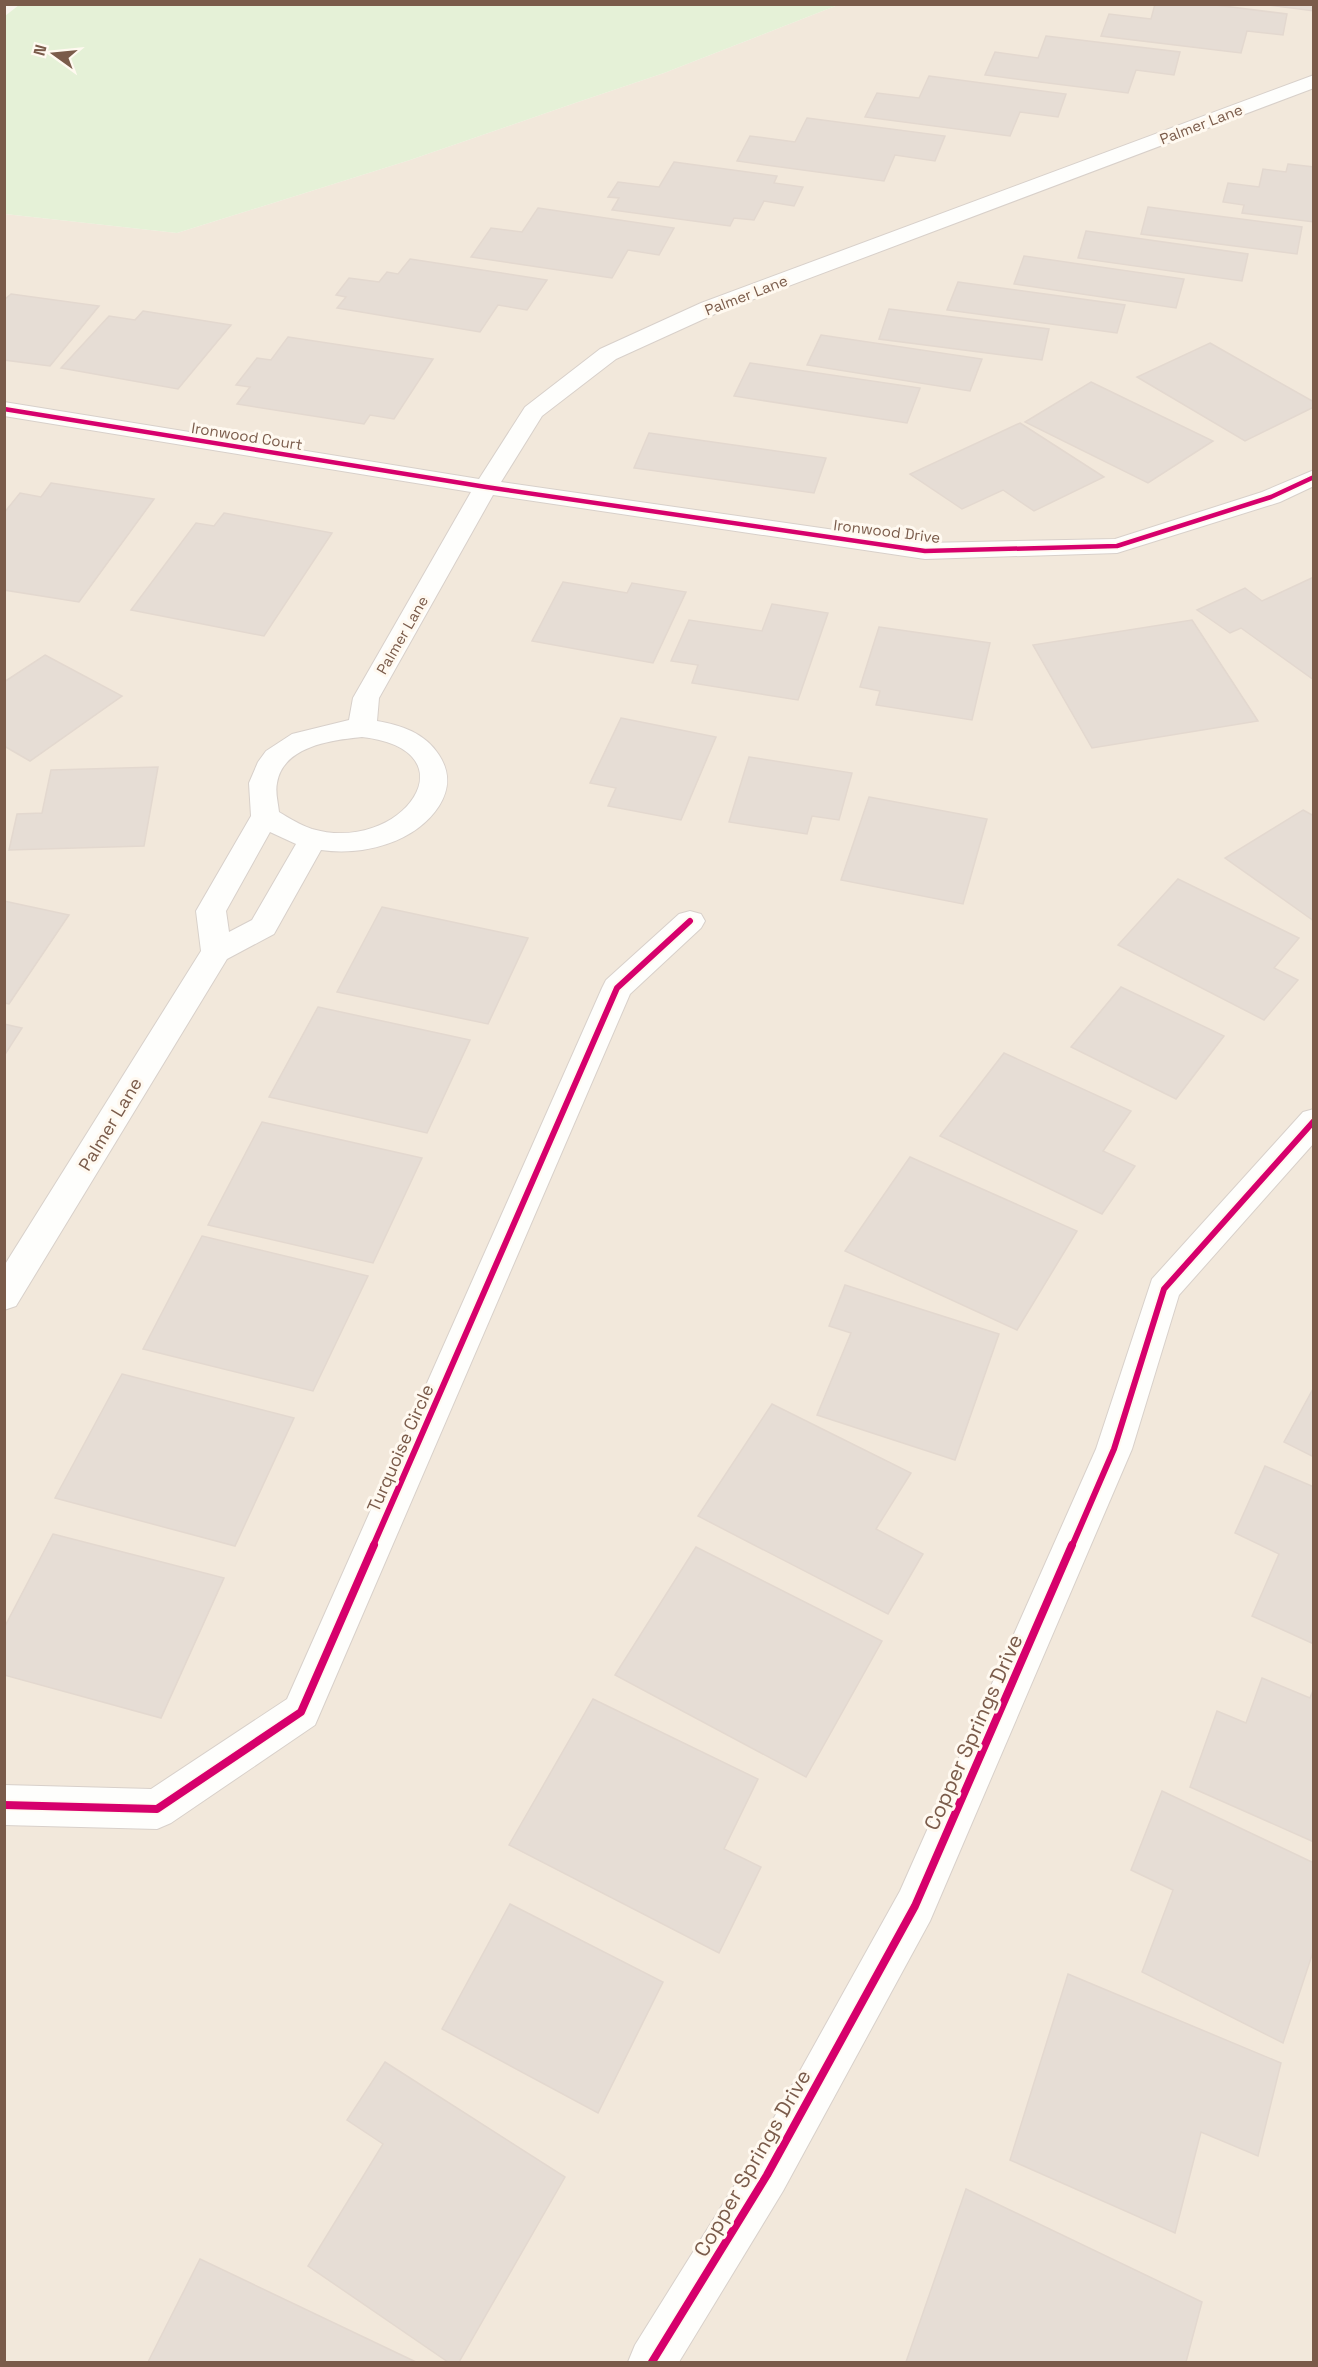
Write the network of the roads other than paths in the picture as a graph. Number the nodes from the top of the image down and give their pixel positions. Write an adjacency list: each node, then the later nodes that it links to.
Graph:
1 (1314, 81): 4 (street, Palmer Lane)
2 (4, 409): 4 (street, Ironwood Court)
3 (1314, 477): 4 (street, Ironwood Drive)
4 (486, 487): 5 (street, Palmer Lane)
5 (362, 728): 6 (street); 7 (street)
6 (265, 816): 7 (street); 9 (street)
7 (313, 839): 9 (street)
8 (690, 921): 12 (street, Turquoise Circle)
9 (216, 951): 11 (street, Palmer Lane)
10 (1314, 1121): 13 (street, Copper Springs Drive)
11 (4, 1296)
12 (4, 1805)
13 (652, 2362)

